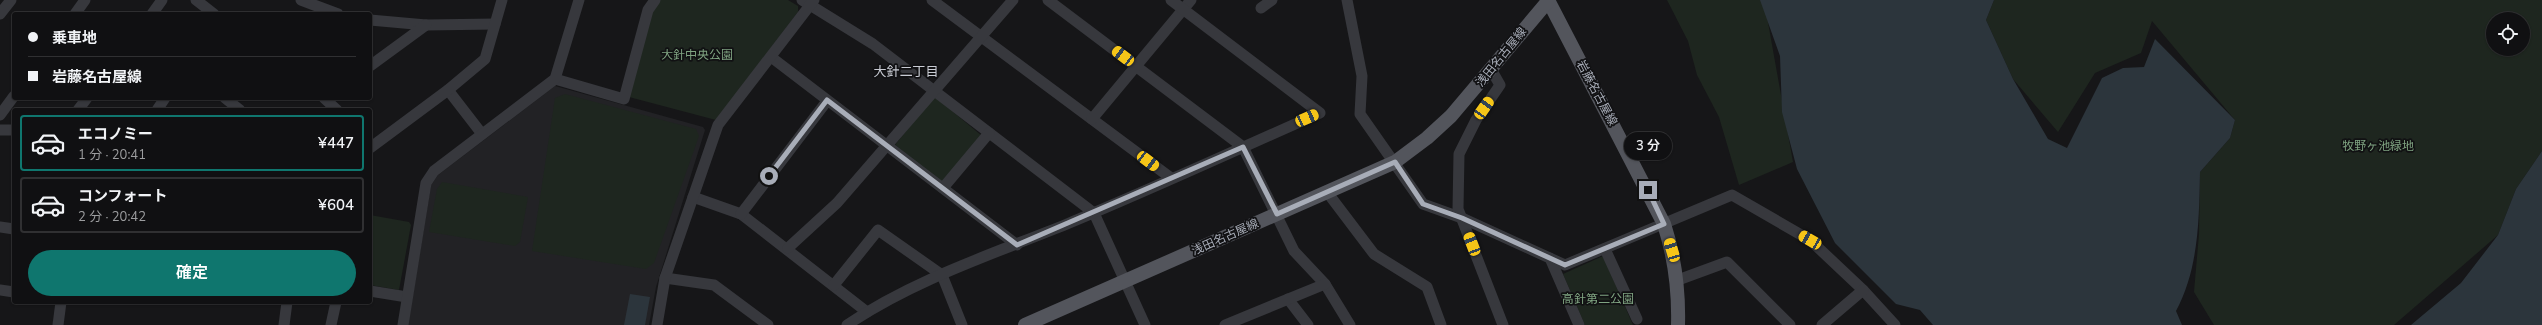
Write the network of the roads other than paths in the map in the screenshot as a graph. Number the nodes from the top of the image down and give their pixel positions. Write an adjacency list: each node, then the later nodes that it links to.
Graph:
1 (11, 0): 24 (street)
2 (85, 0): 20 (street)
3 (162, 0): 21 (street)
4 (196, 0): 22 (street)
5 (301, 0): 23 (street)
6 (502, 0): 26 (street)
7 (579, 0): 33 (street)
8 (655, 0): 33 (street)
9 (932, 0): 28 (street)
10 (1013, 0): 28 (street)
11 (1048, 0): 31 (street)
12 (1171, 0): 19 (street)
13 (1191, 0): 19 (street)
14 (1272, 0): 18 (street)
15 (1347, 0): 51 (street)
16 (1549, 0): 32 (main road, 浅田名古屋線); 60 (main road, 岩藤名古屋線)
17 (809, 2): 29 (street); 35 (street)
18 (1261, 8)
19 (1183, 9): 31 (street); 50 (street)
20 (76, 12)
21 (153, 12)
22 (211, 12)
23 (333, 12)
24 (0, 14)
25 (372, 20): 27 (street)
26 (495, 24): 27 (street); 34 (street)
27 (426, 25): 30 (street)
28 (982, 37): 35 (street); 43 (street)
29 (770, 57): 39 (street); 55 (street)
30 (372, 65)
31 (1135, 66): 43 (street); 50 (street)
32 (1492, 71): 51 (main road, 浅田名古屋線); 59 (street)
33 (555, 79): 47 (street)
34 (448, 90): 47 (street); 48 (street)
35 (935, 92): 46 (street); 49 (street)
36 (12, 99): 42 (street)
37 (227, 100): 40 (street)
38 (328, 100): 41 (street)
39 (827, 100): 49 (street); 57 (street)
40 (237, 108)
41 (335, 108)
42 (0, 115)
43 (1092, 119): 52 (street)
44 (0, 130): 45 (street)
45 (12, 130)
46 (989, 133): 53 (street); 56 (street)
47 (482, 134): 77 (street)
48 (372, 145)
49 (888, 146): 53 (street); 64 (street)
50 (1243, 147): 52 (street); 58 (street)
51 (1395, 162): 54 (main road, 浅田名古屋線); 59 (street)
52 (1171, 178): 56 (street)
53 (944, 188): 63 (street)
54 (1327, 192): 58 (main road, 浅田名古屋線); 97 (street)
55 (693, 197): 57 (street); 68 (street)
56 (1094, 213): 63 (street); 70 (street)
57 (741, 214): 64 (street)
58 (1277, 214): 70 (main road, 浅田名古屋線); 71 (street)
59 (1462, 218): 66 (street); 98 (street)
60 (1664, 224): 65 (street); 69 (main road, 岩藤名古屋線); 74 (street)
61 (0, 227): 62 (street)
62 (12, 229)
63 (1017, 245): 67 (street)
64 (788, 248): 72 (street)
65 (1605, 249): 66 (street); 83 (street)
66 (1550, 258): 99 (street)
67 (942, 275): 72 (street); 82 (street); 91 (street)
68 (665, 278): 88 (street); 89 (street)
69 (1678, 280): 100 (main road, 岩藤名古屋線); 101 (street)
70 (1126, 282): 92 (main road, 浅田名古屋線); 93 (street)
71 (1326, 284): 78 (street); 96 (street)
72 (834, 285): 82 (street)
73 (0, 290): 76 (street)
74 (1863, 290): 102 (street); 103 (street)
75 (372, 291): 77 (street)
76 (12, 292)
77 (407, 297): 87 (street)
78 (1288, 299): 94 (street); 95 (street)
79 (61, 304): 84 (street)
80 (287, 304): 85 (street)
81 (336, 304): 86 (street)
82 (867, 312): 90 (street)
83 (1637, 319)
84 (58, 325)
85 (284, 325)
86 (331, 325)
87 (403, 325)
88 (657, 325)
89 (768, 325)
90 (847, 325)
91 (962, 325)
92 (1025, 325)
93 (1145, 325)
94 (1226, 325)
95 (1308, 325)
96 (1350, 325)
97 (1441, 325)
98 (1503, 325)
99 (1579, 325)
100 (1678, 325)
101 (1790, 325)
102 (1822, 325)
103 (1895, 325)

